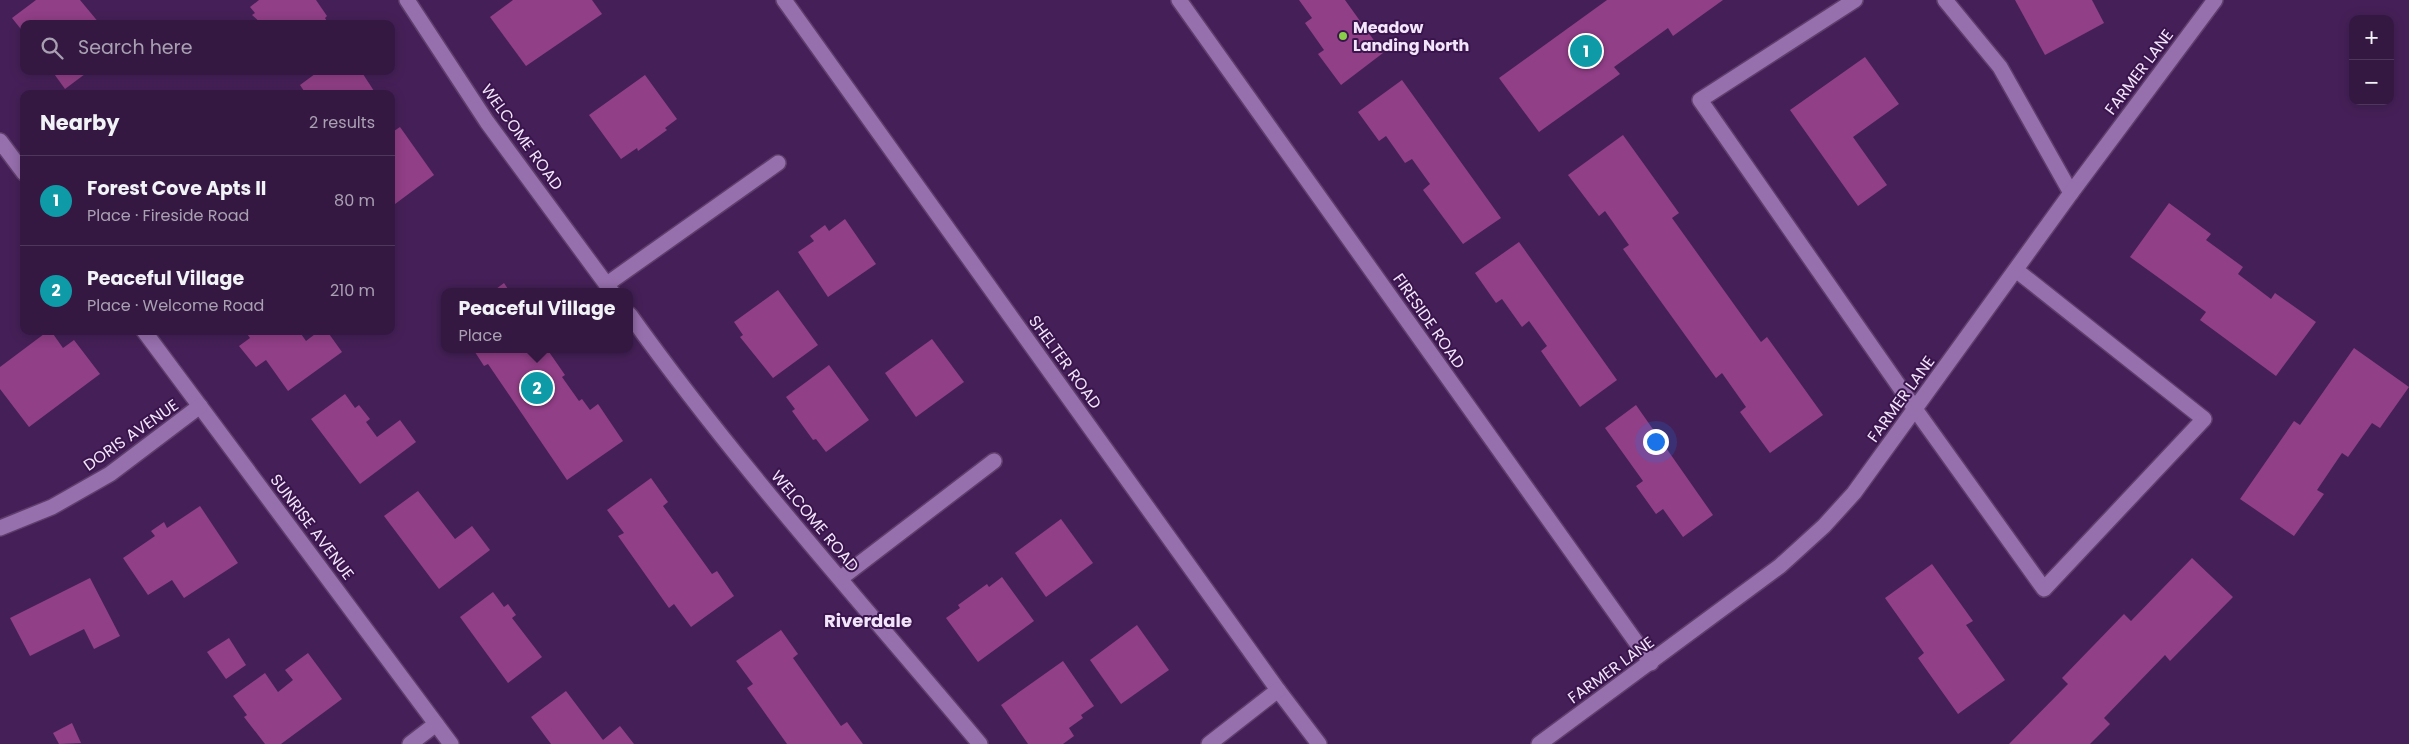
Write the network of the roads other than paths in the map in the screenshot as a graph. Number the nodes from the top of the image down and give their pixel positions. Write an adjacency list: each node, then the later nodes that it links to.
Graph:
1 (407, 0): 12 (street, WELCOME ROAD)
2 (784, 0): 21 (street, SHELTER ROAD)
3 (1179, 0): 20 (street, FIRESIDE ROAD)
4 (1855, 0): 16 (street)
5 (1946, 0): 10 (street)
6 (2215, 0): 10 (street, FARMER LANE)
7 (0, 141): 9 (street)
8 (778, 163): 12 (street)
9 (20, 168)
10 (2071, 193): 11 (street, FARMER LANE)
11 (2016, 270): 16 (street, FARMER LANE); 16 (street)
12 (610, 288)
13 (633, 320): 19 (street, WELCOME ROAD)
14 (147, 335): 15 (street, SUNRISE AVENUE)
15 (200, 406): 18 (street, DORIS AVENUE); 22 (street, SUNRISE AVENUE)
16 (1915, 409): 20 (street, FARMER LANE)
17 (994, 461): 19 (street)
18 (0, 528)
19 (841, 578): 25 (street, WELCOME ROAD)
20 (1651, 663): 28 (street, FARMER LANE)
21 (1278, 690): 26 (street); 27 (street, SHELTER ROAD)
22 (436, 724): 23 (street); 24 (street, SUNRISE AVENUE)
23 (410, 744)
24 (451, 744)
25 (980, 744)
26 (1209, 744)
27 (1320, 744)
28 (1539, 744)

